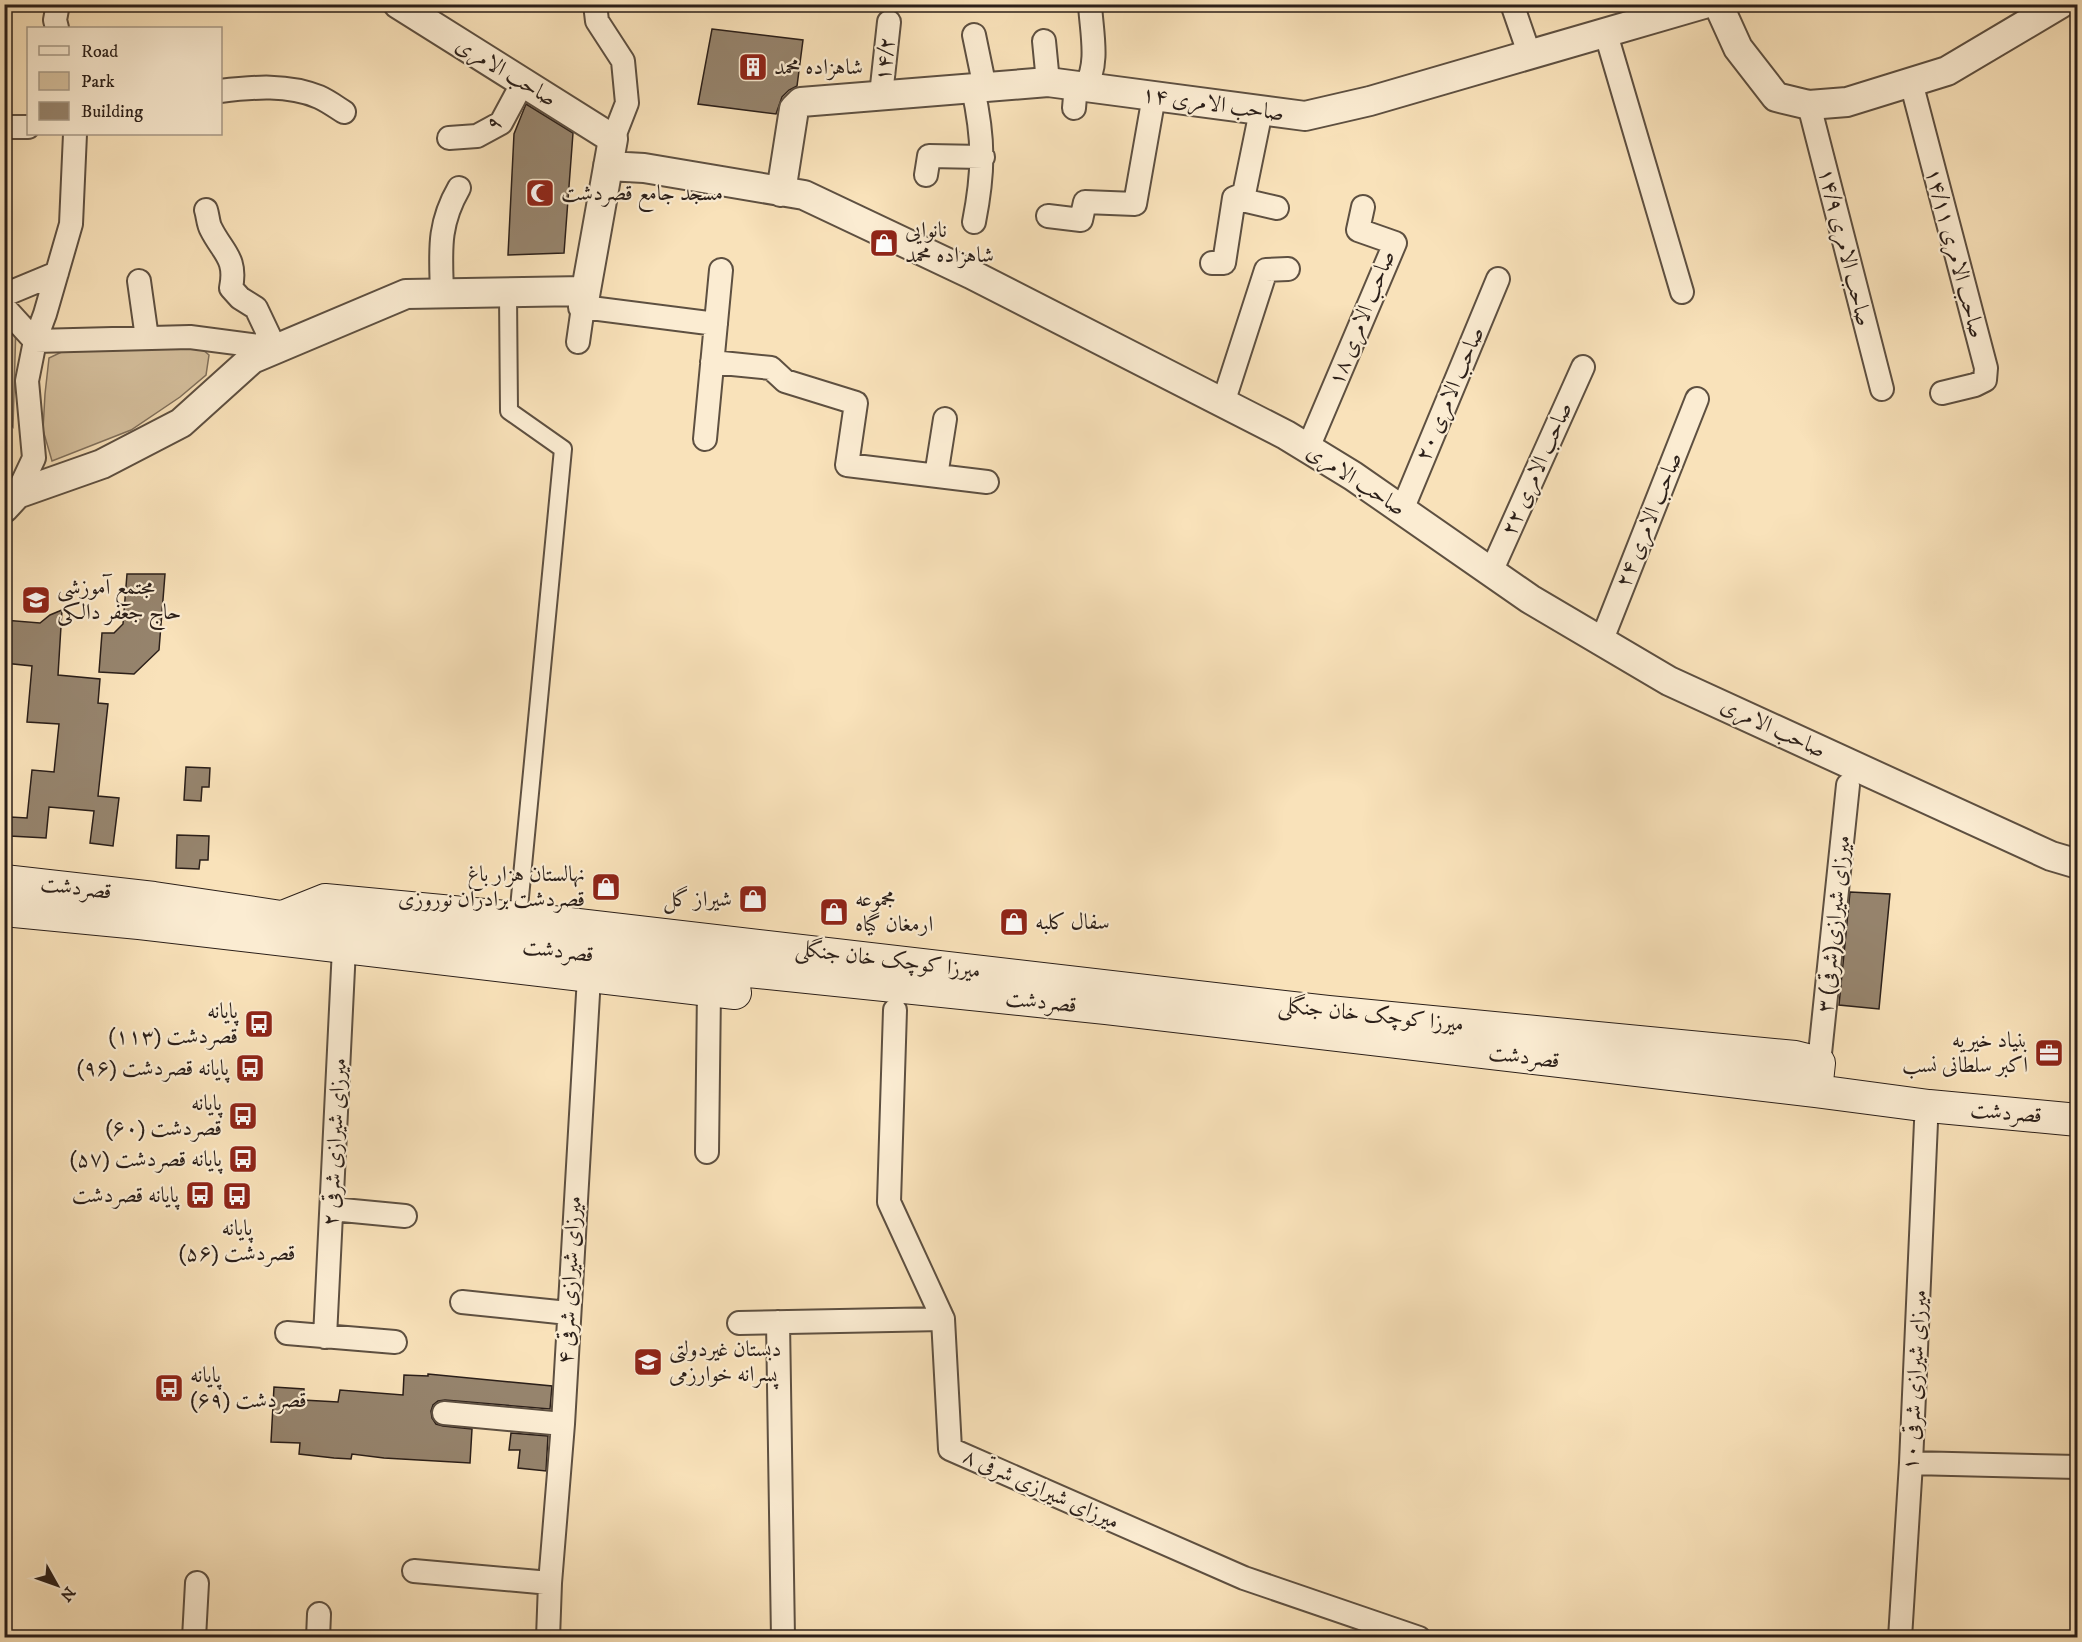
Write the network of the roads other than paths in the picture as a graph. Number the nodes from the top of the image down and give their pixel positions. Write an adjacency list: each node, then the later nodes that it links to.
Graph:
1 (58, 4): 10 (street)
2 (595, 4): 30 (street)
3 (1090, 4): 20 (street)
4 (1512, 4): 14 (street)
5 (1704, 4): 11 (street, ۱۴ صاحب الامری)
6 (1718, 4): 23 (street)
7 (2060, 4): 17 (street)
8 (413, 9): 15 (street, صاحب الامری)
9 (889, 22): 21 (street, ۱۴/۲)
10 (57, 27)
11 (1606, 34): 14 (street, ۱۴ صاحب الامری); 47 (street)
12 (974, 35): 18 (street)
13 (1044, 41): 16 (street)
14 (1530, 56): 24 (street, ۱۴ صاحب الامری)
15 (523, 82): 29 (street, ۹); 30 (street, صاحب الامری)
16 (1048, 82): 18 (street, ۱۴ صاحب الامری); 20 (street, ۱۴ صاحب الامری)
17 (1911, 82): 23 (street); 61 (street, ۱۴/۱۱ صاحب الامری)
18 (979, 88): 21 (street, ۱۴ صاحب الامری); 31 (street)
19 (222, 91): 25 (street)
20 (1078, 93): 22 (street, ۱۴ صاحب الامری)
21 (881, 95): 34 (street, ۱۴ صاحب الامری)
22 (1154, 96): 24 (street, ۱۴ صاحب الامری); 39 (street)
23 (1809, 105): 60 (street, ۱۴/۹ صاحب الامری)
24 (1261, 111): 35 (street)
25 (344, 112)
26 (4, 127): 27 (street)
27 (27, 127)
28 (75, 135): 44 (street)
29 (449, 138)
30 (611, 153): 34 (street, صاحب الامری); 51 (street)
31 (983, 157): 32 (street); 40 (street)
32 (926, 175)
33 (459, 188): 48 (street)
34 (781, 192): 63 (street, صاحب الامری)
35 (1234, 198): 37 (street); 41 (street)
36 (1363, 207): 66 (street, ۱۸ صاحب الامری)
37 (1277, 208)
38 (206, 210): 57 (street)
39 (1048, 216)
40 (974, 222)
41 (1212, 263)
42 (1288, 269): 63 (street)
43 (721, 270): 53 (street)
44 (57, 273): 50 (street); 55 (street)
45 (1498, 279): 70 (street, ۲۰ صاحب الامری)
46 (139, 281): 54 (street)
47 (1682, 292)
48 (442, 294): 49 (street); 57 (street)
49 (508, 294): 51 (street); 77 (street)
50 (4, 295)
51 (584, 299): 53 (street); 56 (street)
52 (4, 307): 55 (street)
53 (716, 324): 58 (street)
54 (147, 338): 55 (street); 57 (street)
55 (35, 341): 69 (street)
56 (578, 342)
57 (275, 348): 69 (street)
58 (712, 362): 65 (street); 67 (street)
59 (1583, 367): 71 (street, ۲۲ صاحب الامری)
60 (1882, 389)
61 (1942, 393)
62 (1697, 399): 72 (street, ۲۴ صاحب الامری)
63 (1223, 403): 66 (street, صاحب الامری)
64 (945, 420): 67 (street)
65 (705, 439)
66 (1308, 448): 70 (street, صاحب الامری)
67 (936, 476): 68 (street)
68 (987, 482)
69 (9, 497)
70 (1401, 510): 71 (street, صاحب الامری)
71 (1491, 572): 72 (street, صاحب الامری)
72 (1601, 642): 74 (street, صاحب الامری)
73 (1848, 785): 84 (street, ۳ میرزای شیرازی(شرقی))
74 (2078, 864)
75 (4, 881): 78 (main road, قصردشت)
76 (4, 910): 78 (main road, قصردشت)
77 (518, 918): 78 (main road, میرزا کوچک خان جنگلی); 82 (main road, میرزا کوچک خان جنگلی)
78 (279, 929): 79 (main road, قصردشت)
79 (346, 937): 80 (main road, قصردشت); 89 (street, ۲ میرزای شیرازی شرقی)
80 (590, 966): 81 (main road, قصردشت); 92 (street, ۴ میرزای شیرازی شرقی)
81 (711, 980): 82 (main road, قصردشت); 83 (main road, قصردشت); 88 (street)
82 (1107, 997): 84 (main road, قصردشت)
83 (895, 1010): 86 (main road, قصردشت); 93 (street, ۸ میرزای شیرازی شرقی)
84 (1817, 1077): 85 (main road, قصردشت)
85 (2078, 1120)
86 (1926, 1122): 87 (main road, قصردشت); 101 (street, ۱۰ میرزای شیرازی شرقی)
87 (2078, 1138)
88 (707, 1152)
89 (332, 1209): 90 (street); 97 (street, ۲ میرزای شیرازی شرقی)
90 (405, 1216)
91 (462, 1302): 92 (street)
92 (568, 1313): 100 (street, ۴ میرزای شیرازی شرقی)
93 (943, 1319): 94 (street); 111 (street, ۸ میرزای شیرازی شرقی)
94 (778, 1322): 95 (street); 110 (street)
95 (739, 1323)
96 (287, 1333): 97 (street)
97 (325, 1337): 98 (street)
98 (395, 1342)
99 (444, 1413): 100 (street)
100 (563, 1424): 104 (street, ۴ میرزای شیرازی شرقی)
101 (1911, 1463): 102 (street); 112 (street, ۱۰ میرزای شیرازی شرقی)
102 (2078, 1467)
103 (414, 1572): 104 (street)
104 (550, 1582): 109 (street, ۴ میرزای شیرازی شرقی)
105 (197, 1583): 107 (street)
106 (319, 1614): 108 (street)
107 (194, 1638)
108 (318, 1638)
109 (548, 1638)
110 (783, 1638)
111 (1419, 1638)
112 (1900, 1638)

